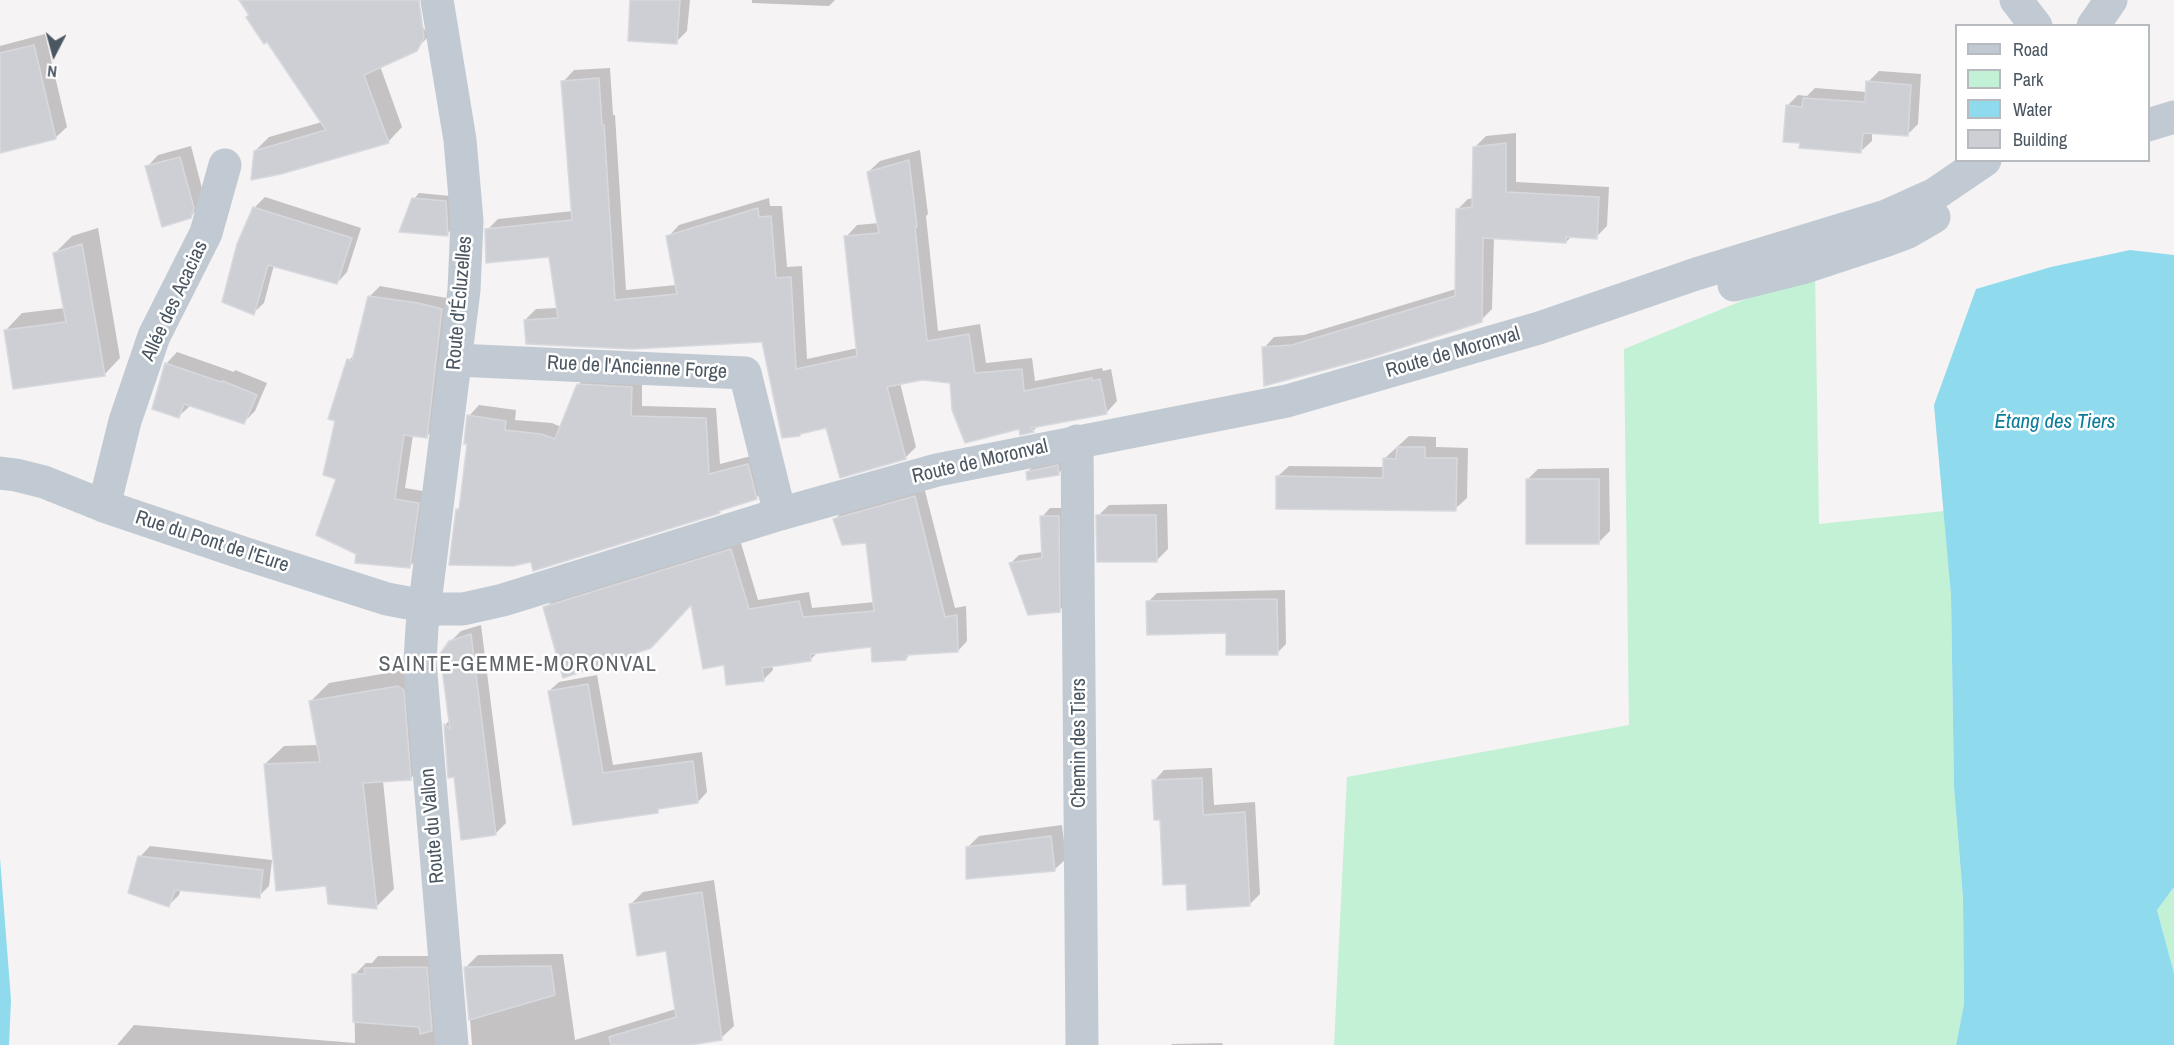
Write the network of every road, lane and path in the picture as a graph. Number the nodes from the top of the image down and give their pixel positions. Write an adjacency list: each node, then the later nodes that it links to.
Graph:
1 (437, 0): 12 (street, Route d'Écluzelles)
2 (2016, 0): 4 (street)
3 (2111, 0): 5 (street)
4 (2034, 24)
5 (2094, 24)
6 (2174, 117): 7 (street)
7 (2150, 124)
8 (1982, 162): 11 (street, Route de Moronval)
9 (1996, 162): 11 (street, Route de Moronval)
10 (225, 165): 15 (street, Allée des Acacias)
11 (1539, 328): 13 (street, Route de Moronval)
12 (456, 360): 16 (street, Rue de l'Ancienne Forge); 17 (street, Route d'Écluzelles)
13 (1077, 441): 16 (street, Route de Moronval); 19 (street, Chemin des Tiers)
14 (0, 473): 15 (street, Rue du Pont de l'Eure)
15 (104, 506): 17 (street, Rue du Pont de l'Eure)
16 (780, 514): 17 (street, Route de Moronval)
17 (425, 607): 18 (street, Route du Vallon)
18 (452, 1045)
19 (1082, 1045)

